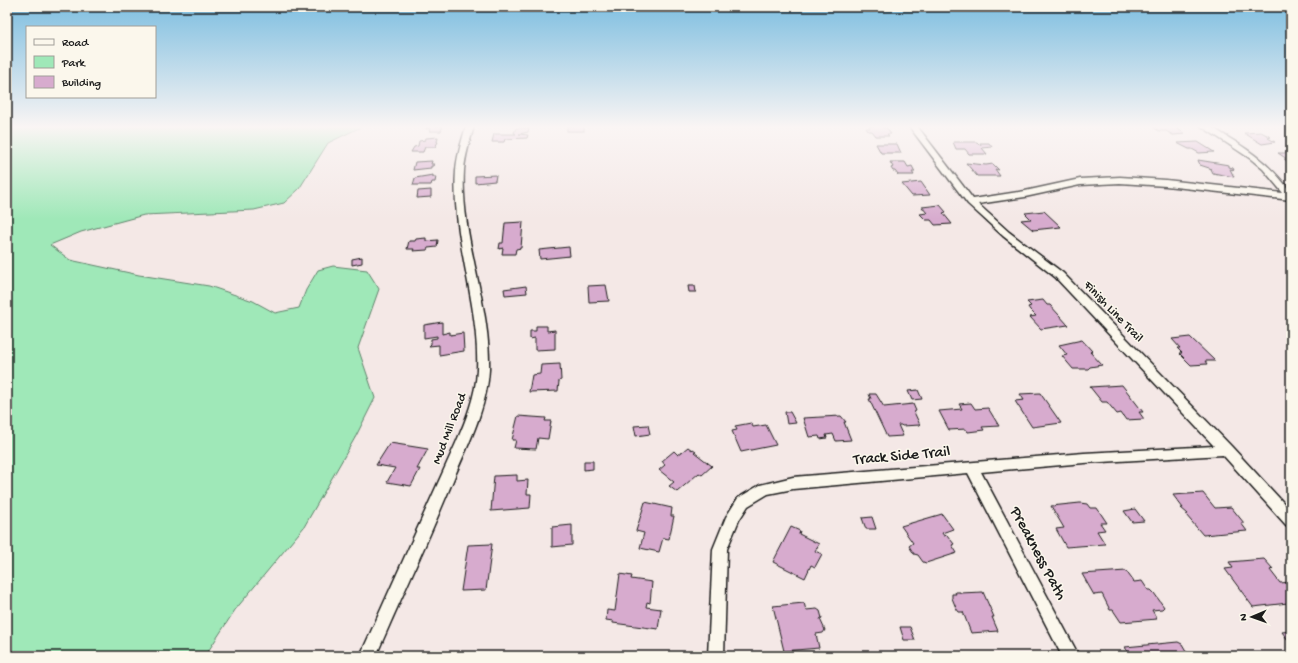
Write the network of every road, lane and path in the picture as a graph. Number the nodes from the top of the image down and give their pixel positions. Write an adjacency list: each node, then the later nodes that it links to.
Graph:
1 (464, 157): 9 (street, Mud Mill Road)
2 (938, 157): 5 (street, Finish Line Trail)
3 (1254, 157): 4 (street)
4 (1291, 197): 5 (street)
5 (971, 202): 6 (street, Finish Line Trail)
6 (1226, 450): 7 (street, Track Side Trail); 8 (street, Finish Line Trail)
7 (972, 468): 10 (street, Track Side Trail); 11 (street, Preakness Path)
8 (1291, 521)
9 (368, 656)
10 (716, 656)
11 (1071, 656)

